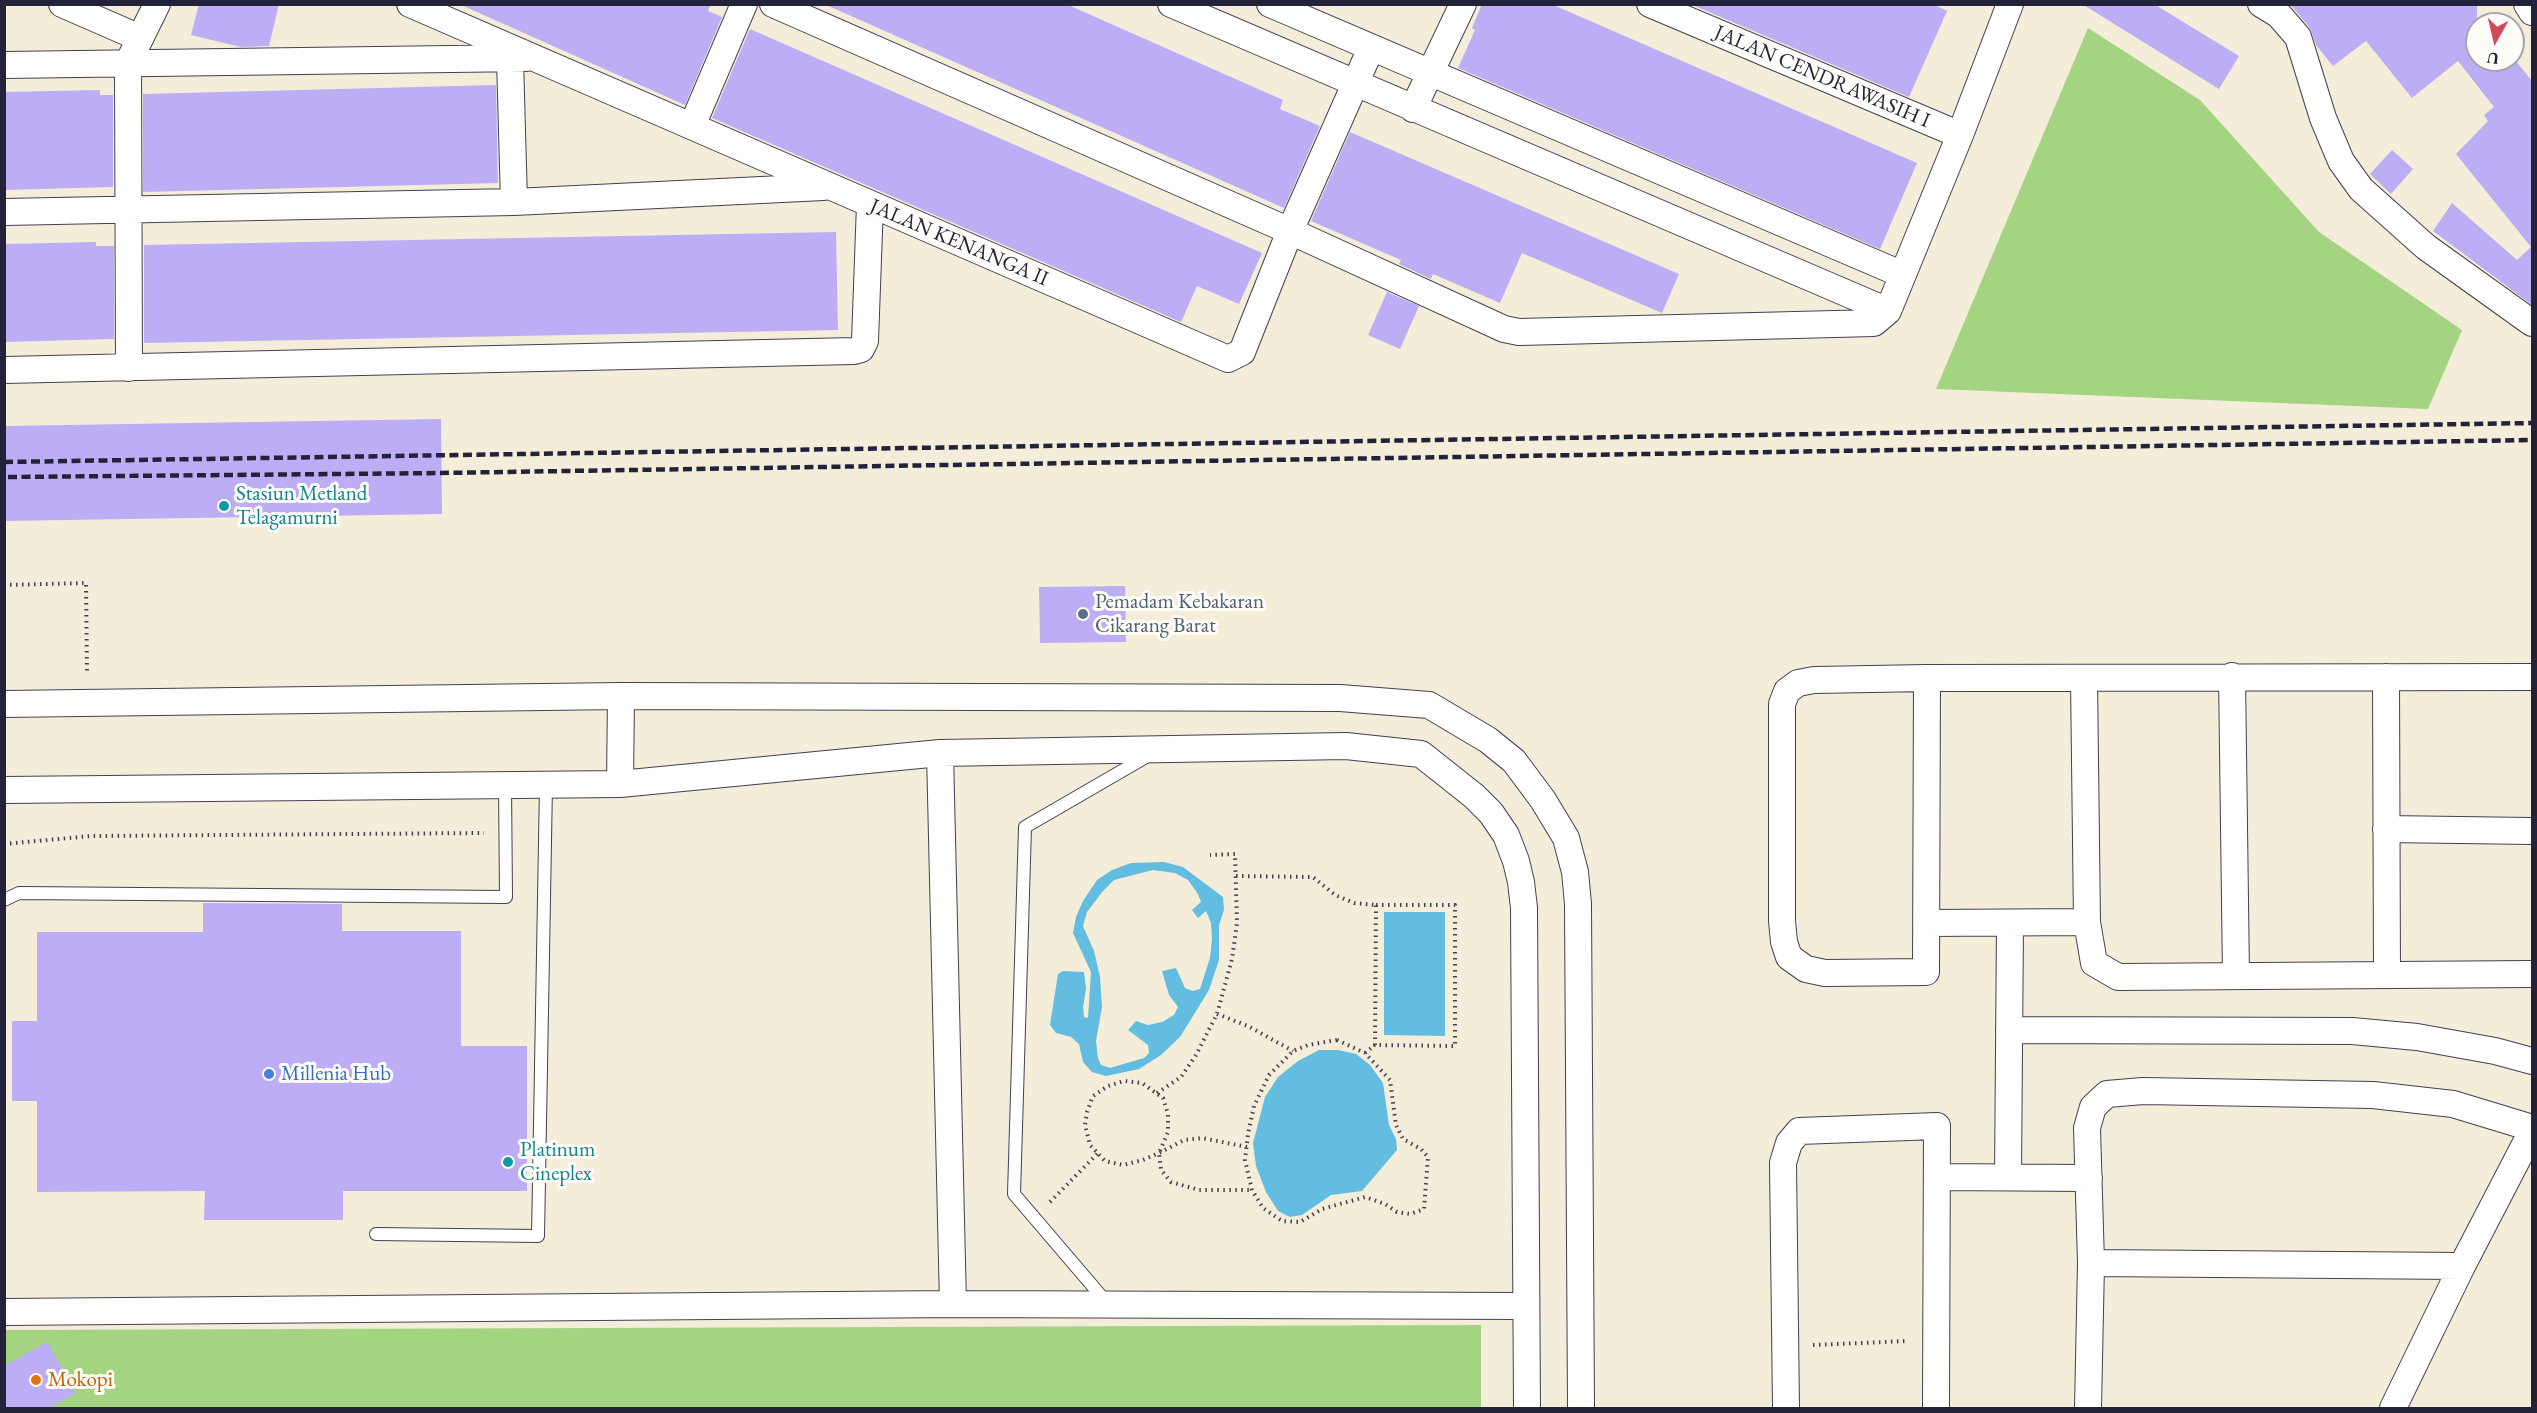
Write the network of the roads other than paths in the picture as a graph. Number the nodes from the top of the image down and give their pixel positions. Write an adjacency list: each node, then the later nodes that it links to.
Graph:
1 (62, 4): 14 (street)
2 (157, 4): 14 (street)
3 (410, 4): 16 (street, JALAN KENANGA II)
4 (744, 4): 23 (street)
5 (773, 4): 30 (street)
6 (1171, 4): 21 (street)
7 (1270, 4): 15 (street)
8 (1463, 4): 20 (street)
9 (1650, 4): 24 (street, JALAN CENDRAWASIH I)
10 (2010, 4): 24 (street)
11 (2261, 4): 33 (street)
12 (2527, 4): 13 (street)
13 (2532, 12)
14 (140, 38): 18 (street)
15 (1371, 48): 20 (street); 21 (street, JALAN KENANGA II)
16 (537, 58): 17 (street); 23 (street, JALAN KENANGA II)
17 (510, 59): 18 (street); 26 (street)
18 (128, 63): 19 (street); 28 (street)
19 (4, 65)
20 (1429, 73): 22 (street); 31 (street)
21 (1354, 84): 22 (street); 30 (street, JALAN KENANGA II)
22 (1413, 109): 32 (street)
23 (692, 126): 25 (street, JALAN KENANGA II)
24 (1960, 135): 31 (street)
25 (827, 187): 26 (street); 27 (street, JALAN KENANGA II)
26 (514, 202): 28 (street)
27 (870, 204): 30 (street, JALAN KENANGA II); 34 (street)
28 (129, 210): 29 (street); 34 (street)
29 (4, 212)
30 (1290, 231): 32 (street)
31 (1901, 274): 32 (street)
32 (1888, 311)
33 (2532, 323)
34 (129, 368): 35 (street)
35 (4, 370)
36 (2232, 676): 37 (street); 40 (street); 57 (street)
37 (2386, 677): 38 (street); 49 (street)
38 (2532, 677)
39 (1927, 678): 40 (street); 53 (street); 53 (street)
40 (2084, 680): 52 (street)
41 (621, 696): 42 (street); 45 (street); 72 (street)
42 (4, 704)
43 (1160, 749): 44 (street); 68 (lane); 69 (street)
44 (940, 753): 45 (street); 67 (street)
45 (620, 784): 47 (street)
46 (505, 785): 47 (street); 48 (street); 51 (lane)
47 (546, 785): 64 (lane)
48 (4, 790)
49 (2386, 829): 50 (street); 56 (street)
50 (2532, 831)
51 (4, 900)
52 (2087, 922): 54 (street); 57 (street)
53 (1927, 923): 54 (street)
54 (2010, 923): 58 (street)
55 (2532, 974): 56 (street)
56 (2387, 975): 57 (street)
57 (2236, 976)
58 (2009, 1030): 59 (street); 62 (street)
59 (2532, 1061)
60 (2532, 1129): 63 (street); 66 (street)
61 (1937, 1177): 62 (street); 73 (street); 74 (street)
62 (2008, 1177): 63 (street)
63 (2089, 1178): 65 (street)
64 (376, 1234)
65 (2091, 1263): 66 (street); 75 (street)
66 (2462, 1266): 76 (street)
67 (953, 1304): 68 (street); 70 (street)
68 (1109, 1305): 69 (street)
69 (1526, 1306): 71 (street)
70 (4, 1312)
71 (1527, 1408)
72 (1581, 1408)
73 (1786, 1408)
74 (1936, 1408)
75 (2088, 1408)
76 (2393, 1408)

